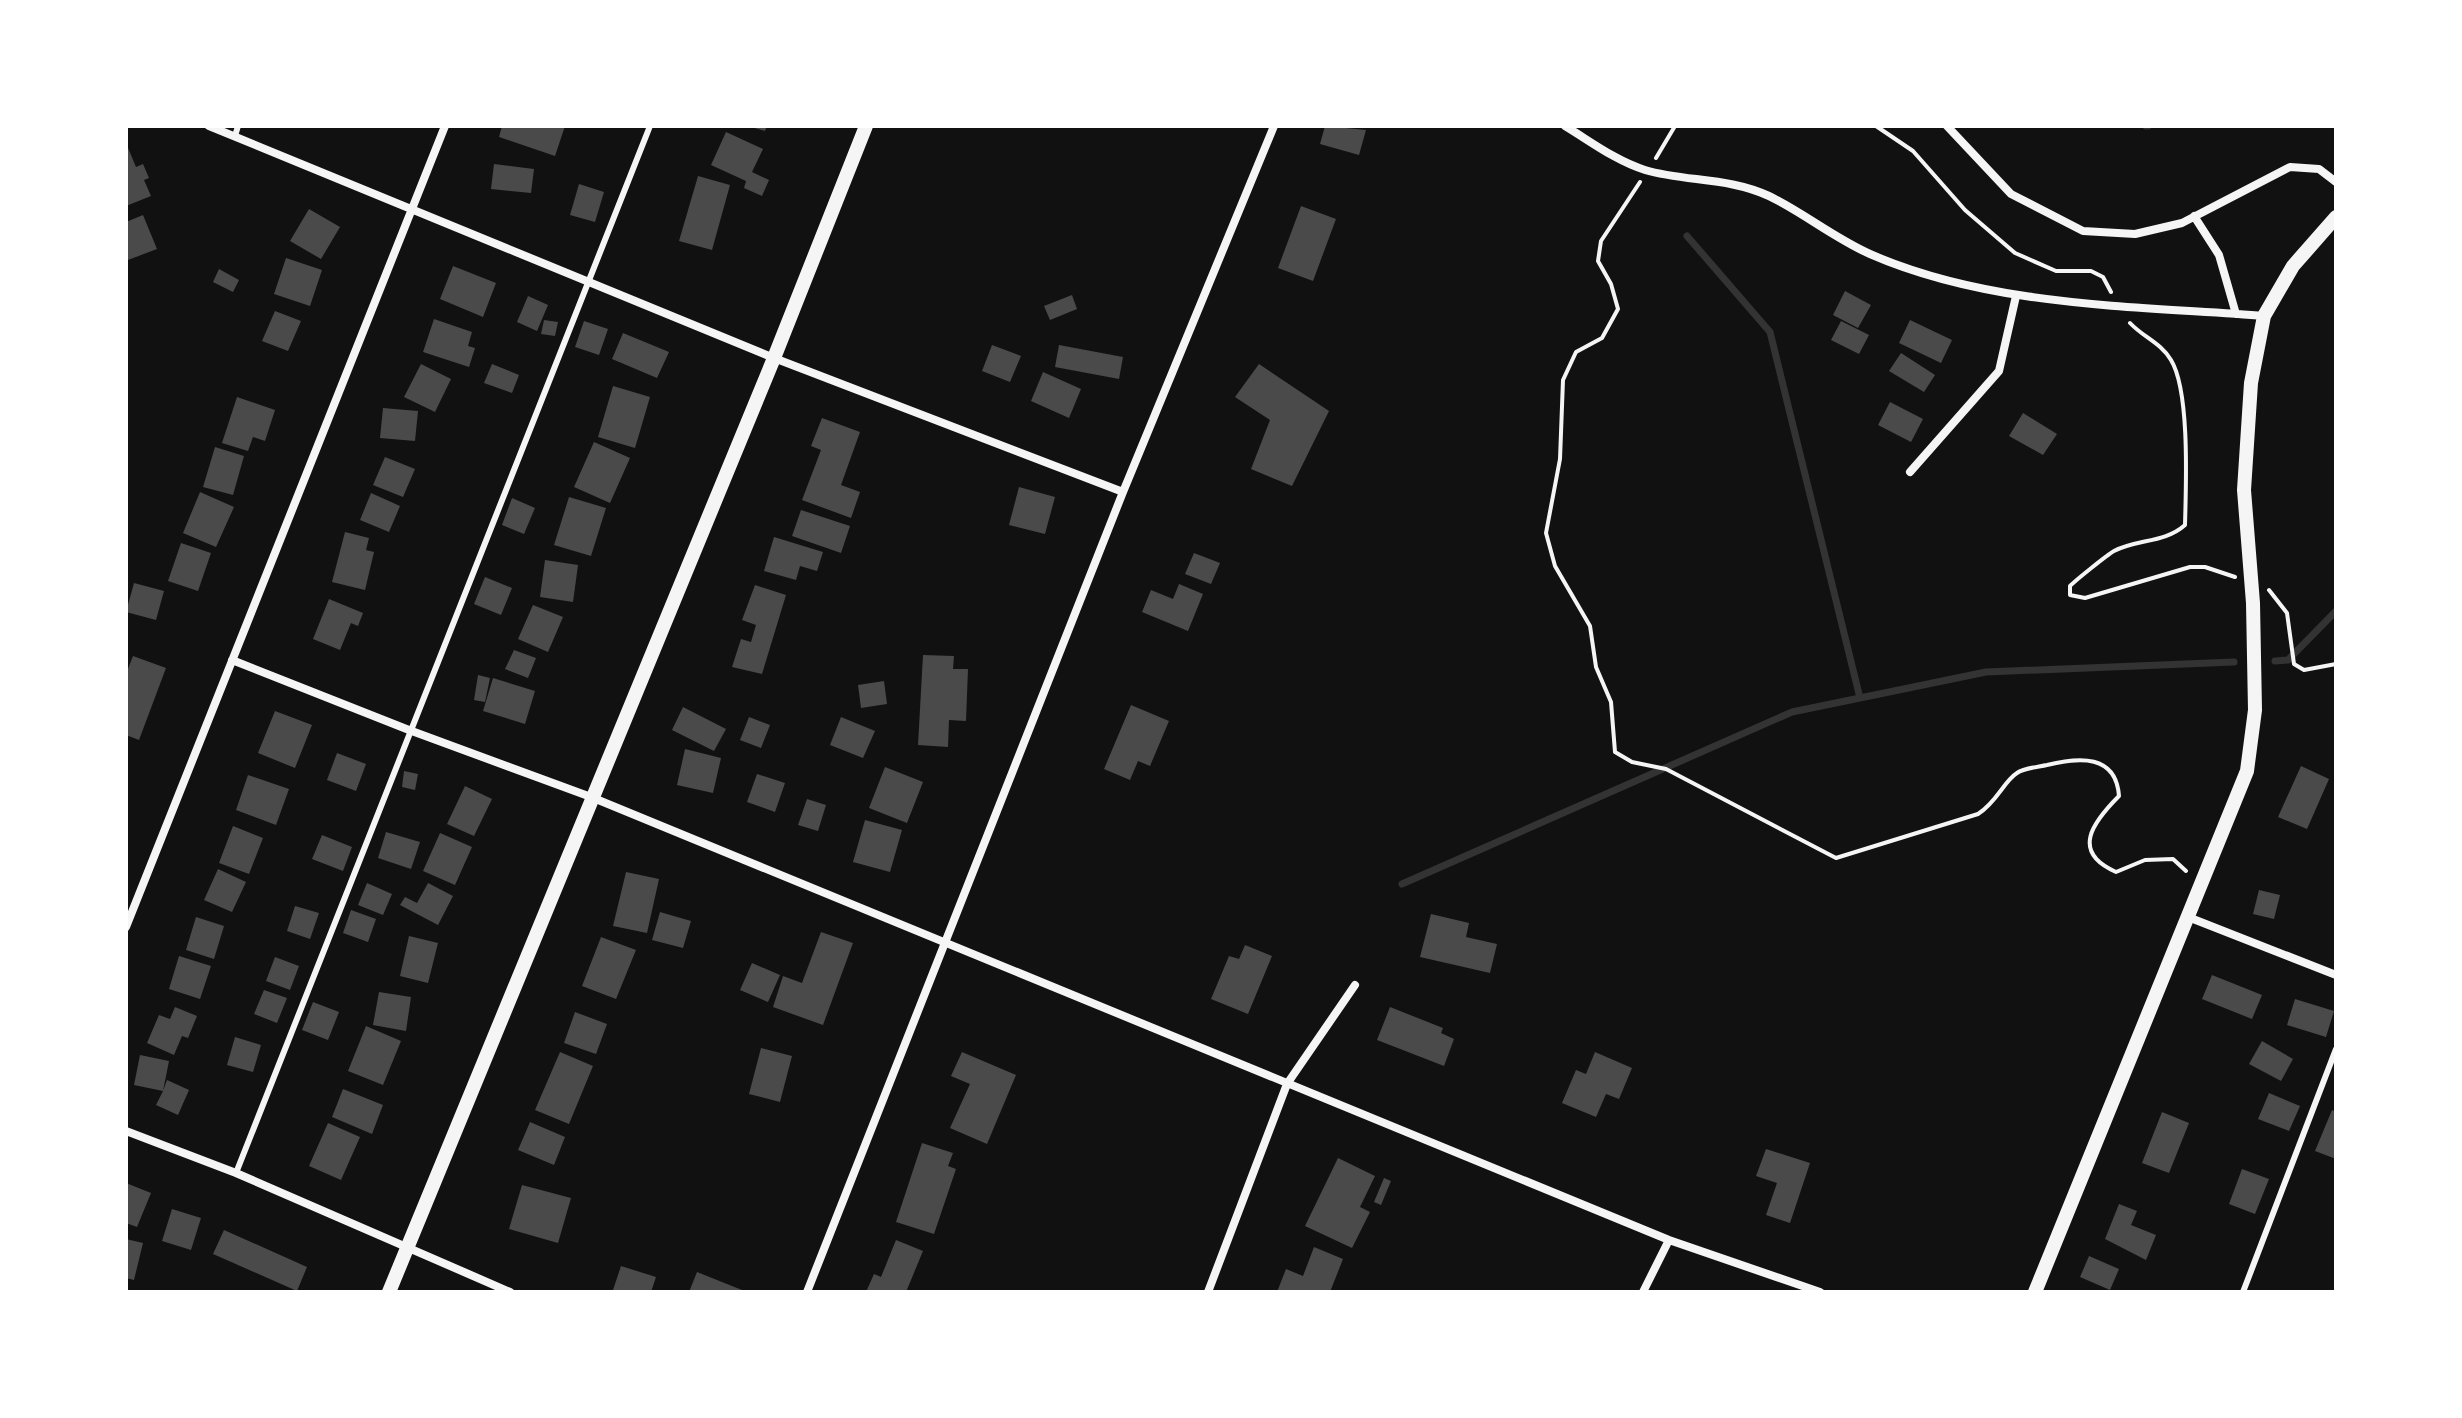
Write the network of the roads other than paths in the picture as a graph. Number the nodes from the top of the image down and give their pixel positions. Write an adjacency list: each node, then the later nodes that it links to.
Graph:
1 (209, 126): 9 (street)
2 (238, 126): 9 (lane)
3 (445, 126): 11 (street)
4 (650, 126): 14 (lane)
5 (866, 126): 18 (street)
6 (1274, 126): 20 (street)
7 (1565, 126): 15 (street)
8 (1947, 126): 12 (street)
9 (235, 136): 11 (street)
10 (2336, 182): 12 (street)
11 (412, 208): 14 (street); 21 (street)
12 (2194, 216): 16 (street)
13 (2336, 217): 17 (street)
14 (587, 279): 18 (street); 22 (lane)
15 (2016, 296): 16 (street); 19 (street)
16 (2236, 314): 17 (street)
17 (2264, 316): 24 (street)
18 (774, 358): 20 (street); 23 (street)
19 (1910, 472)
20 (1123, 492): 26 (street)
21 (232, 660): 22 (street); 25 (street)
22 (409, 730): 23 (street); 32 (lane)
23 (591, 797): 26 (street); 34 (street)
24 (2188, 917): 27 (street); 41 (street)
25 (126, 927)
26 (945, 943): 30 (street); 37 (street)
27 (2336, 975)
28 (1355, 985): 30 (street)
29 (2336, 1049): 42 (lane)
30 (1287, 1084): 33 (street); 38 (street)
31 (126, 1131): 32 (street)
32 (236, 1173): 34 (street)
33 (1669, 1240): 39 (street); 40 (street)
34 (406, 1248): 35 (street); 36 (street)
35 (389, 1292)
36 (510, 1292)
37 (807, 1292)
38 (1208, 1292)
39 (1643, 1292)
40 (1820, 1292)
41 (2035, 1292)
42 (2243, 1292)

